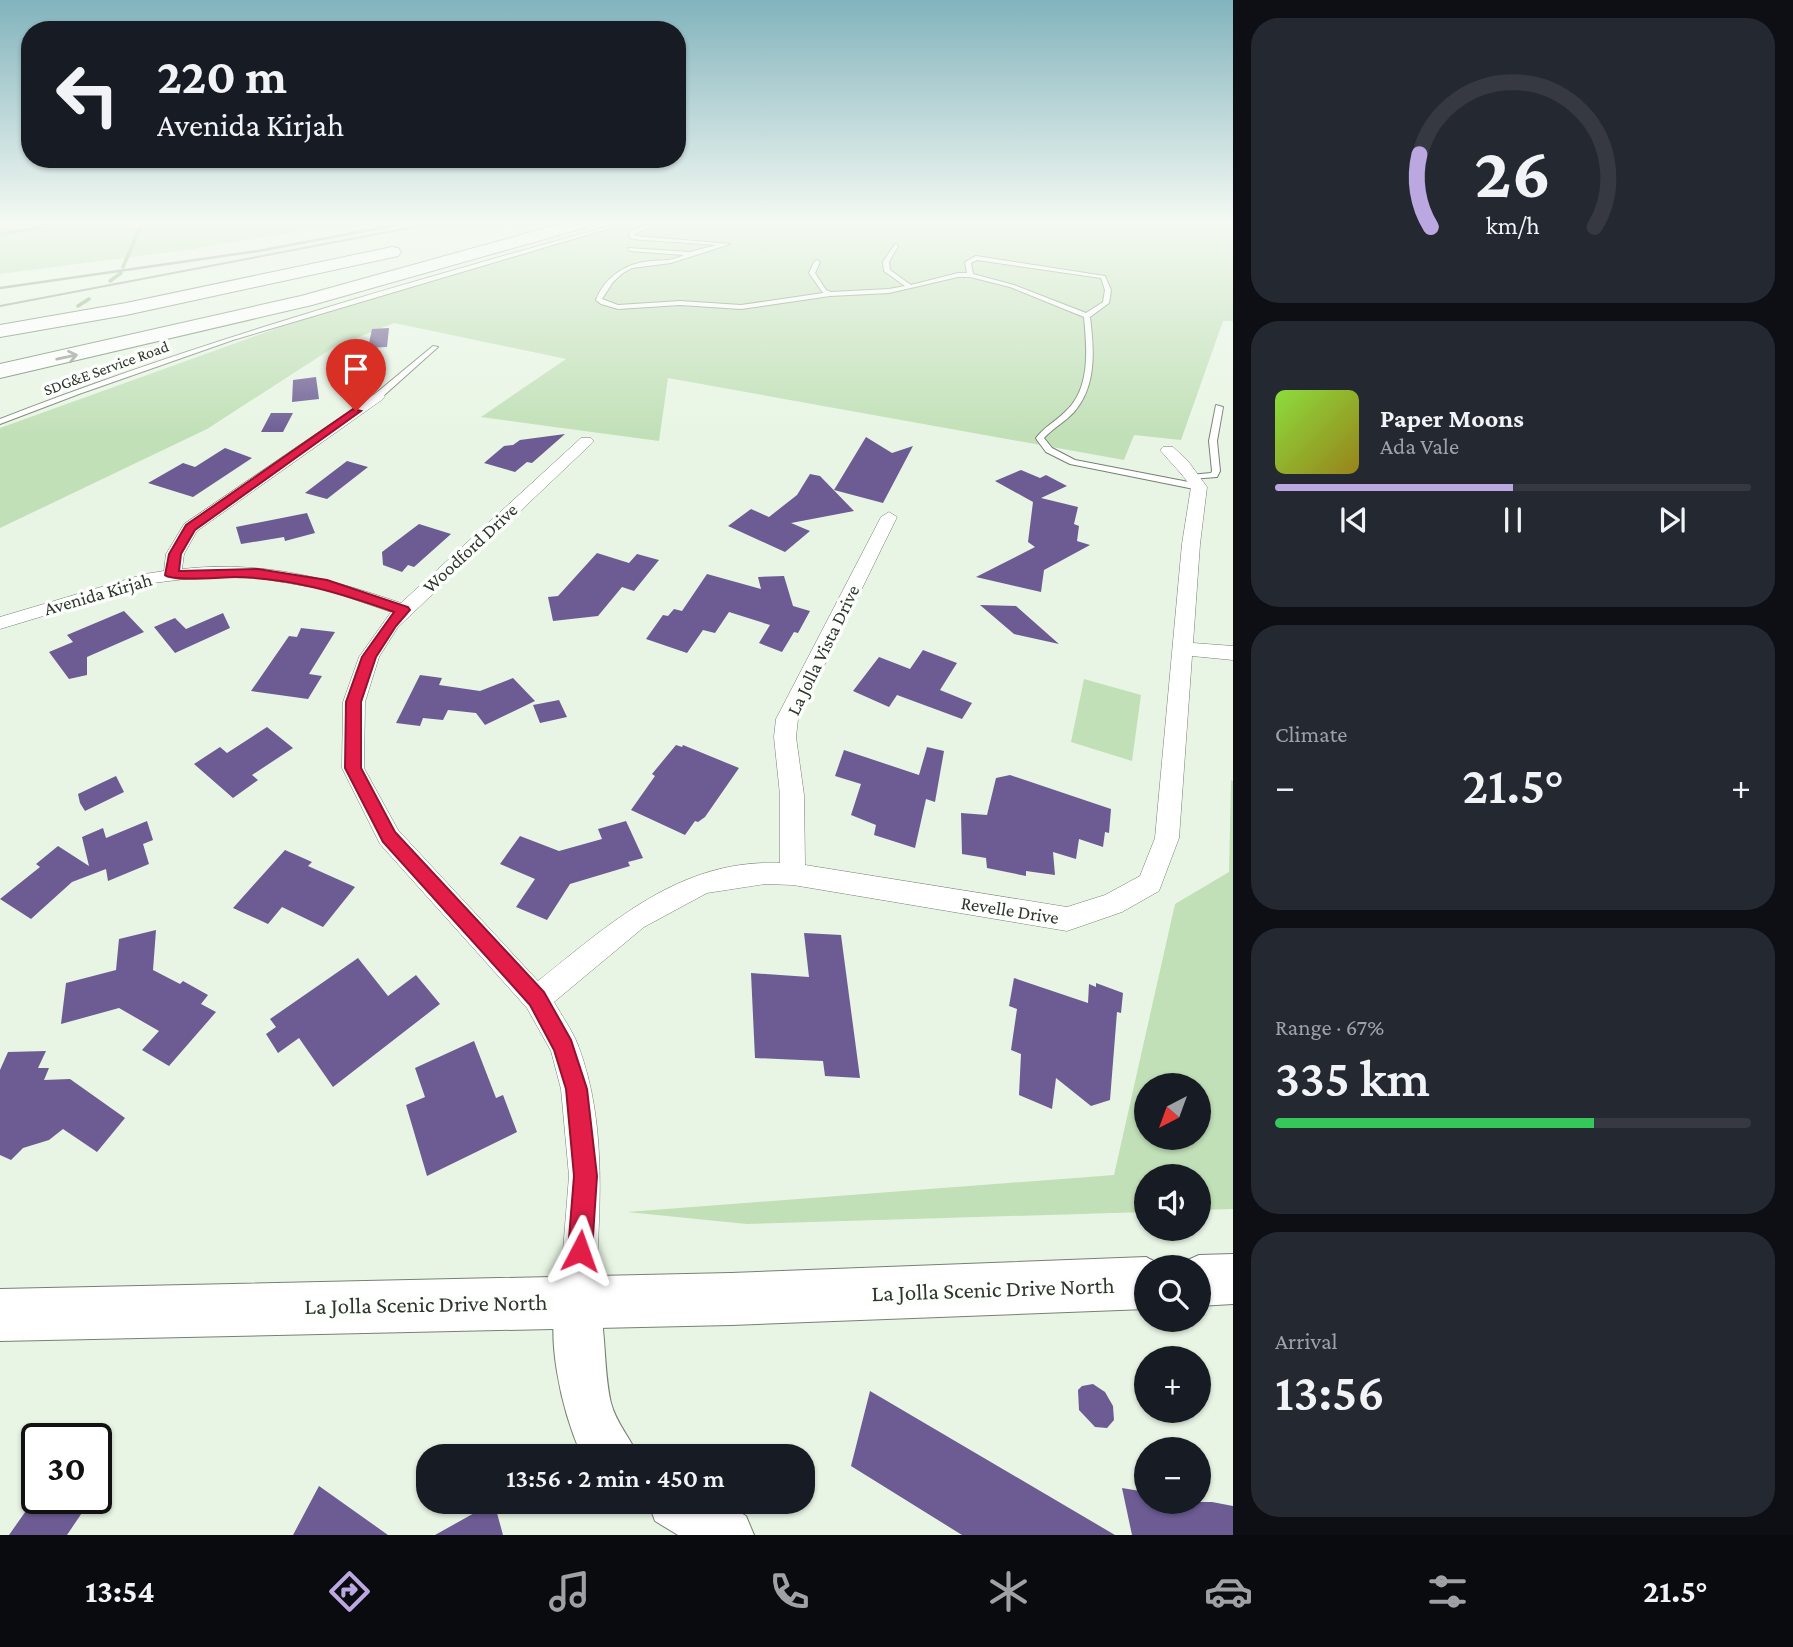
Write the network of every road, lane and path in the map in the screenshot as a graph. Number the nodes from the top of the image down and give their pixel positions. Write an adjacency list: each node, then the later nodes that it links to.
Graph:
1 (193, 295): 11 (highway)
2 (250, 295): 13 (highway)
3 (328, 295): 9 (highway)
4 (377, 295): 18 (lane, SDG&E Service Road)
5 (603, 295): 6 (lane)
6 (826, 295)
7 (1034, 295): 10 (lane)
8 (1107, 295): 10 (lane)
9 (305, 301): 14 (highway, one-way to 9); 15 (highway)
10 (1087, 316): 21 (lane)
11 (0, 331)
12 (435, 346): 16 (lane)
13 (0, 351)
14 (0, 371)
15 (0, 393)
16 (378, 396): 23 (street)
17 (1219, 407): 21 (lane)
18 (0, 422)
19 (586, 441): 24 (street, Woodford Drive)
20 (1168, 450): 21 (street)
21 (1196, 482): 26 (street, Revelle Drive)
22 (889, 517): 28 (street, La Jolla Vista Drive)
23 (172, 575): 24 (street, Avenida Kirjah); 25 (street, Avenida Kirjah)
24 (403, 610): 29 (street, Woodford Drive)
25 (0, 623)
26 (1185, 649): 27 (street); 28 (street, Revelle Drive)
27 (1233, 653)
28 (793, 874): 29 (street, Revelle Drive)
29 (537, 999): 33 (street, Woodford Drive)
30 (1233, 1279): 31 (main road)
31 (1211, 1280)
32 (1134, 1283): 33 (main road, La Jolla Scenic Drive North)
33 (577, 1301): 34 (main road, La Jolla Scenic Drive North); 35 (street)
34 (0, 1314)
35 (600, 1444)
36 (693, 1514): 37 (street)
37 (727, 1535)

